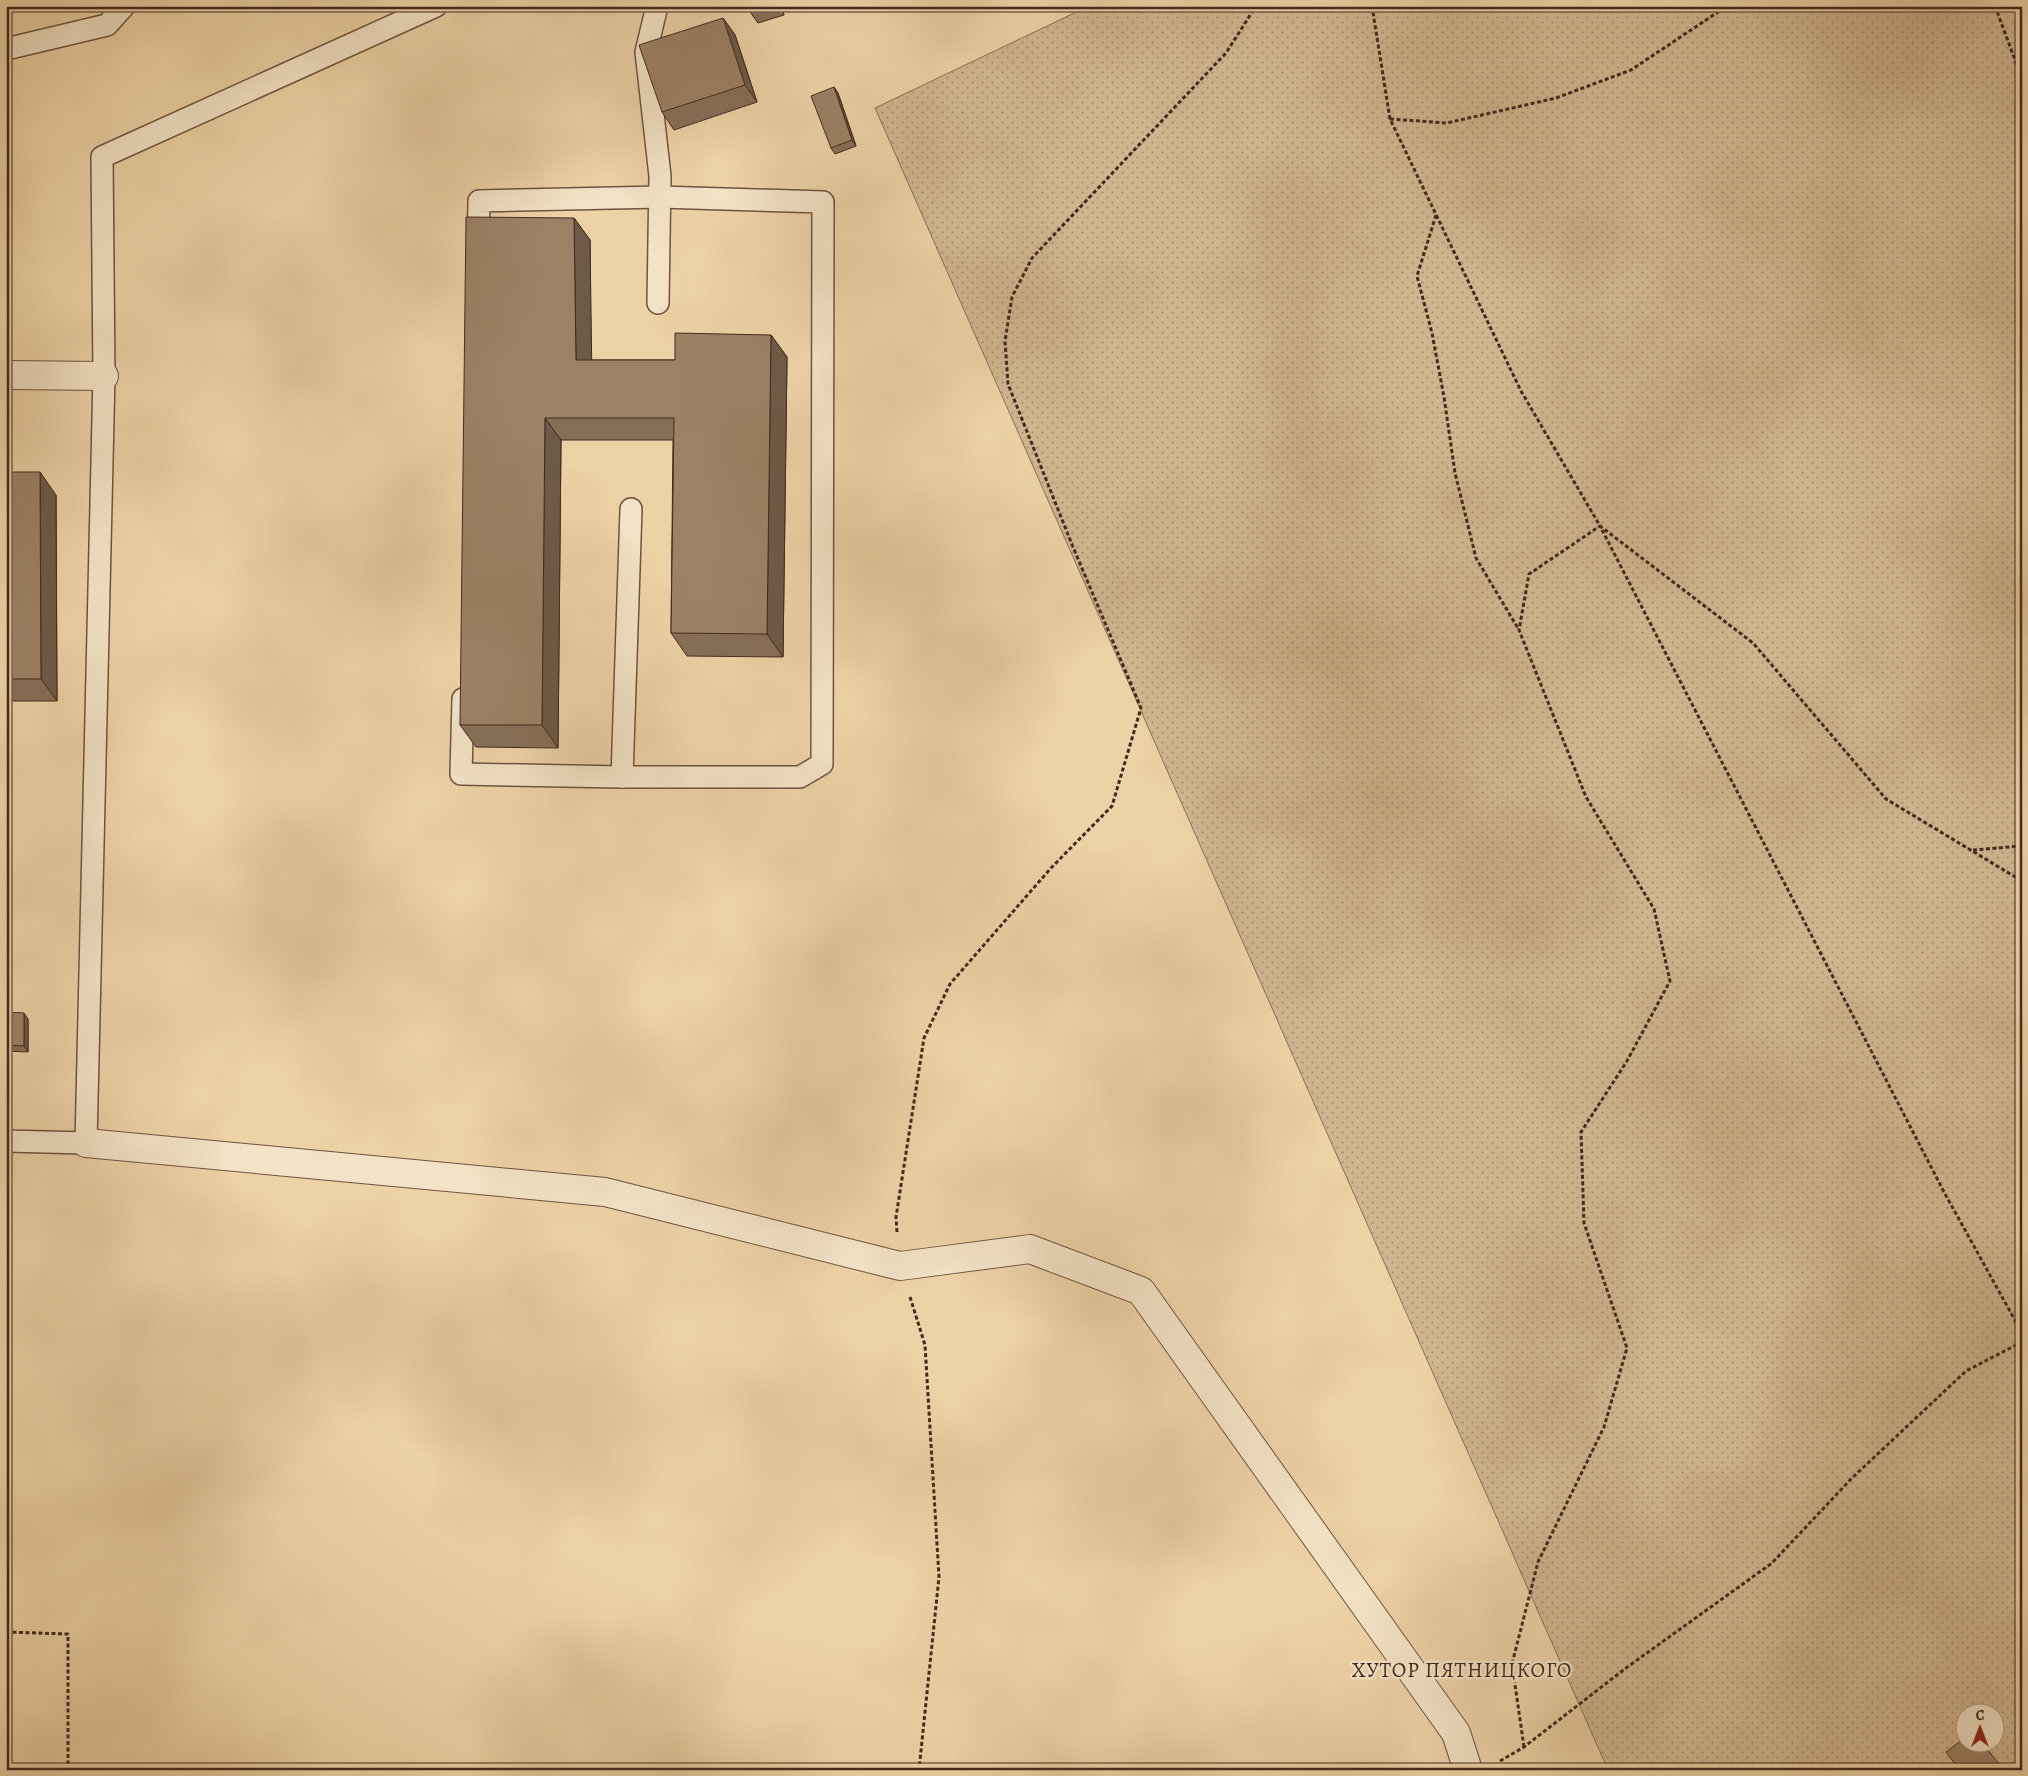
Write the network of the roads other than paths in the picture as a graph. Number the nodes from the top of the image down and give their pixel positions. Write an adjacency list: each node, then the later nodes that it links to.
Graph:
1 (124, 6): 4 (lane)
2 (436, 6): 9 (lane)
3 (658, 6): 5 (lane)
4 (6, 49)
5 (660, 197): 6 (lane); 7 (lane); 12 (lane)
6 (477, 270)
7 (658, 303)
8 (6, 375): 9 (street)
9 (104, 376): 14 (lane)
10 (631, 509): 12 (lane)
11 (464, 675): 12 (lane)
12 (622, 777)
13 (6, 1141): 14 (lane)
14 (86, 1143): 15 (street)
15 (1480, 1767)

